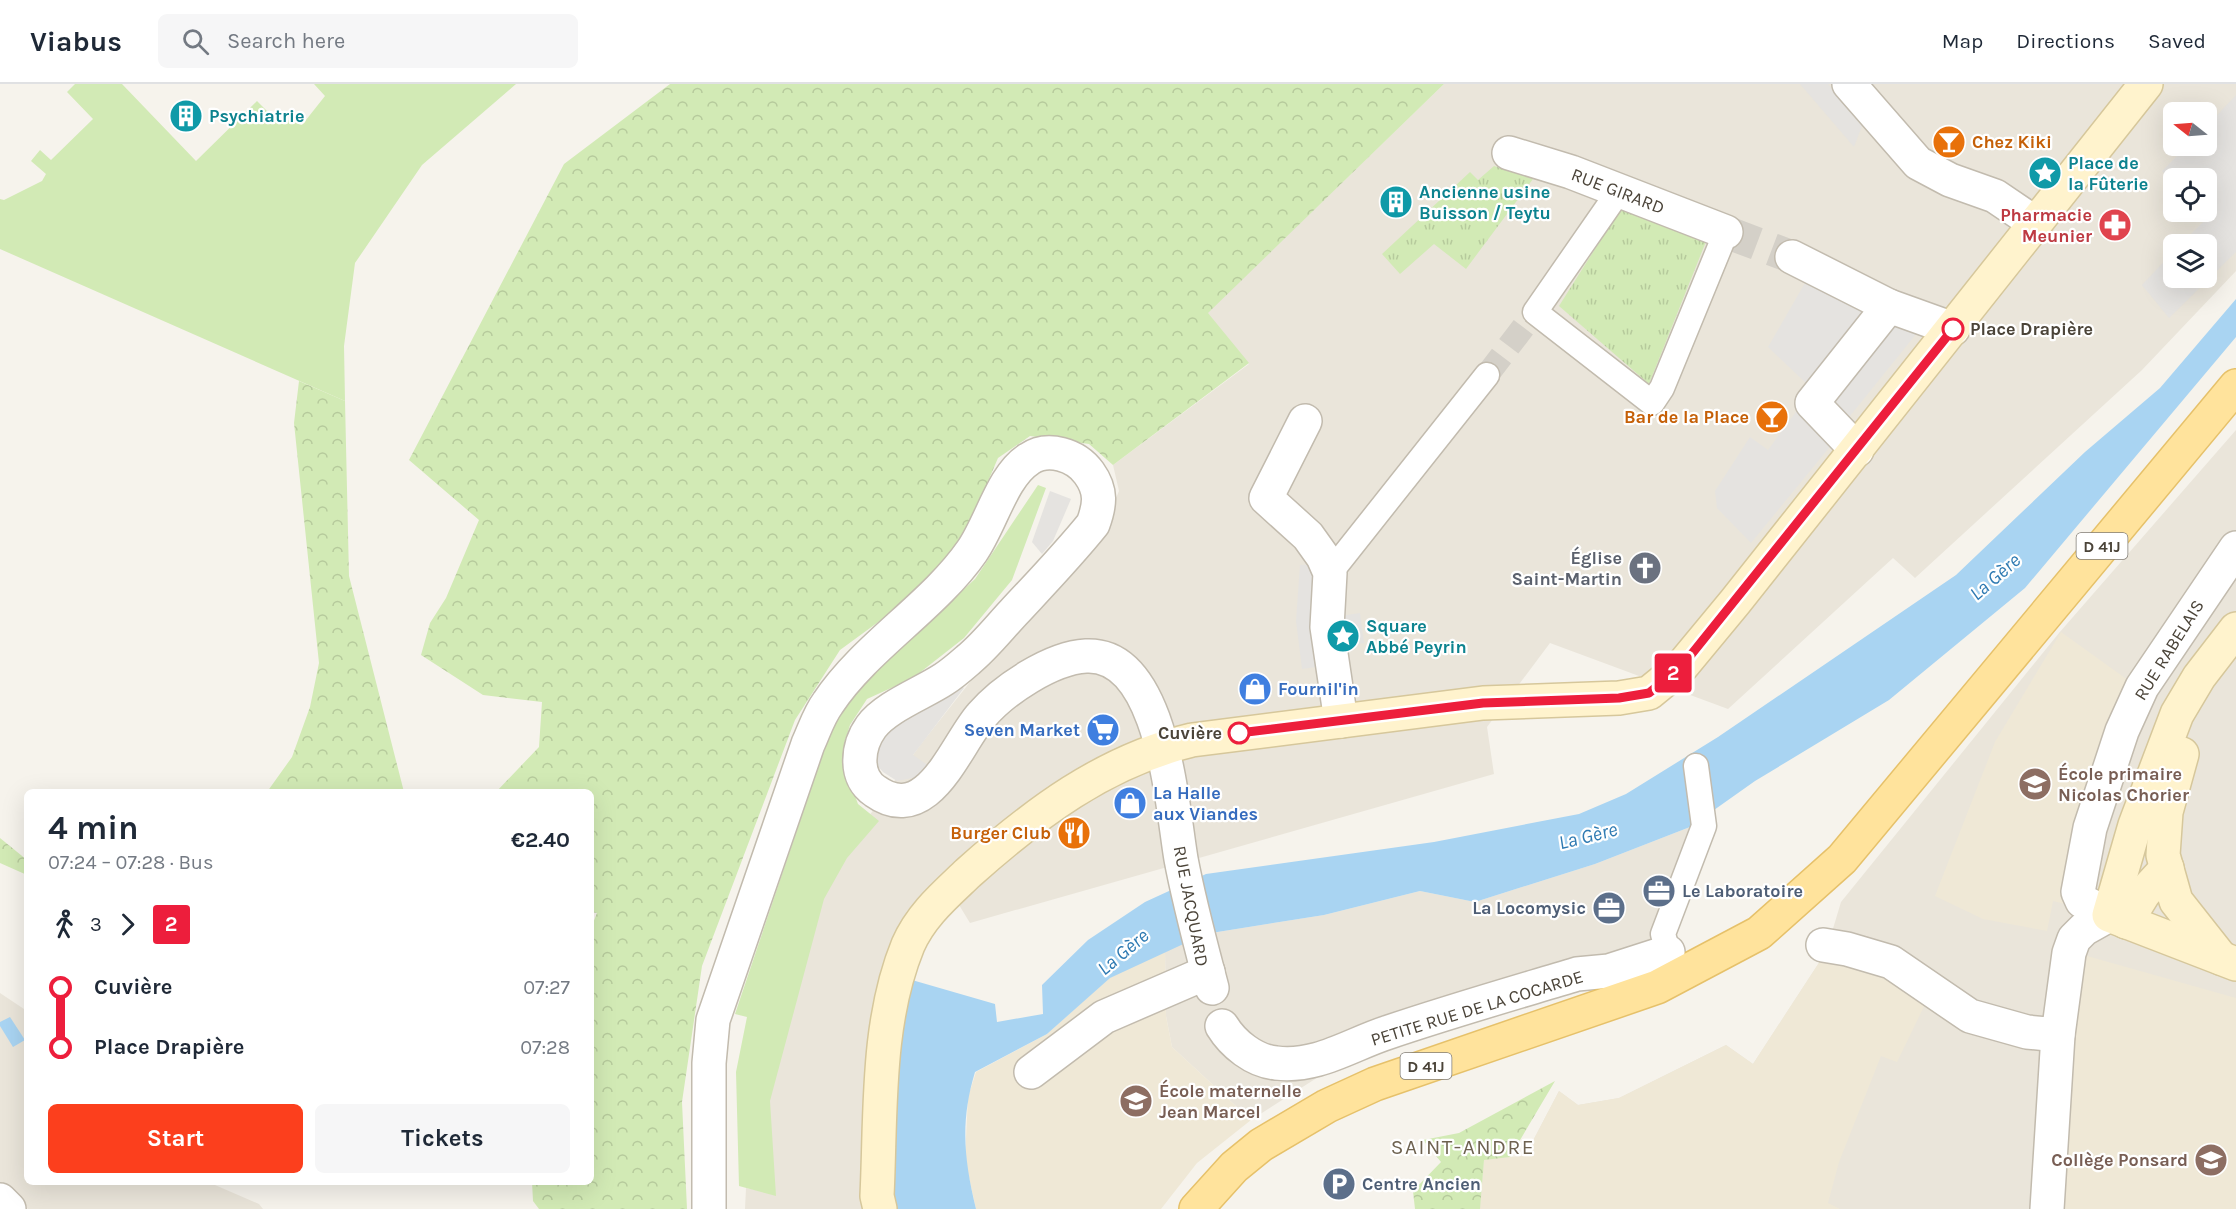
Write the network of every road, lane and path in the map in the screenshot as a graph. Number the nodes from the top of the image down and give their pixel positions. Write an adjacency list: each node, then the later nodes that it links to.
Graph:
1 (1849, 84): 5 (street)
2 (2146, 84): 5 (main road)
3 (1509, 153): 4 (street, RUE GIRARD)
4 (1619, 191): 6 (street, RUE GIRARD); 6 (street)
5 (2035, 223): 9 (main road)
6 (1726, 232)
7 (1792, 257): 8 (street)
8 (1889, 306): 9 (street); 13 (street)
9 (1953, 329): 13 (main road)
10 (1487, 375): 15 (street)
11 (2236, 386): 33 (main road, D 41J)
12 (1305, 421): 15 (street)
13 (1857, 450): 18 (main road)
14 (2236, 548): 22 (street, RUE RABELAIS)
15 (1330, 573): 18 (street)
16 (2236, 629): 17 (main road)
17 (2199, 678): 21 (main road); 22 (main road)
18 (1341, 721): 19 (main road)
19 (1162, 747): 28 (street, RUE JACQUARD); 31 (street, RUE JACQUARD); 32 (main road)
20 (1696, 766): 24 (street)
21 (2167, 868): 22 (main road); 25 (main road)
22 (2117, 919): 25 (main road); 27 (street)
23 (1823, 945): 27 (street)
24 (1668, 952): 26 (street, PETITE RUE DE LA COCARDE)
25 (2229, 962)
26 (1222, 1026)
27 (2058, 1035): 34 (street)
28 (1031, 1072)
29 (0, 1200): 30 (street)
30 (9, 1209)
31 (709, 1209)
32 (880, 1209)
33 (1196, 1209)
34 (2047, 1209)

